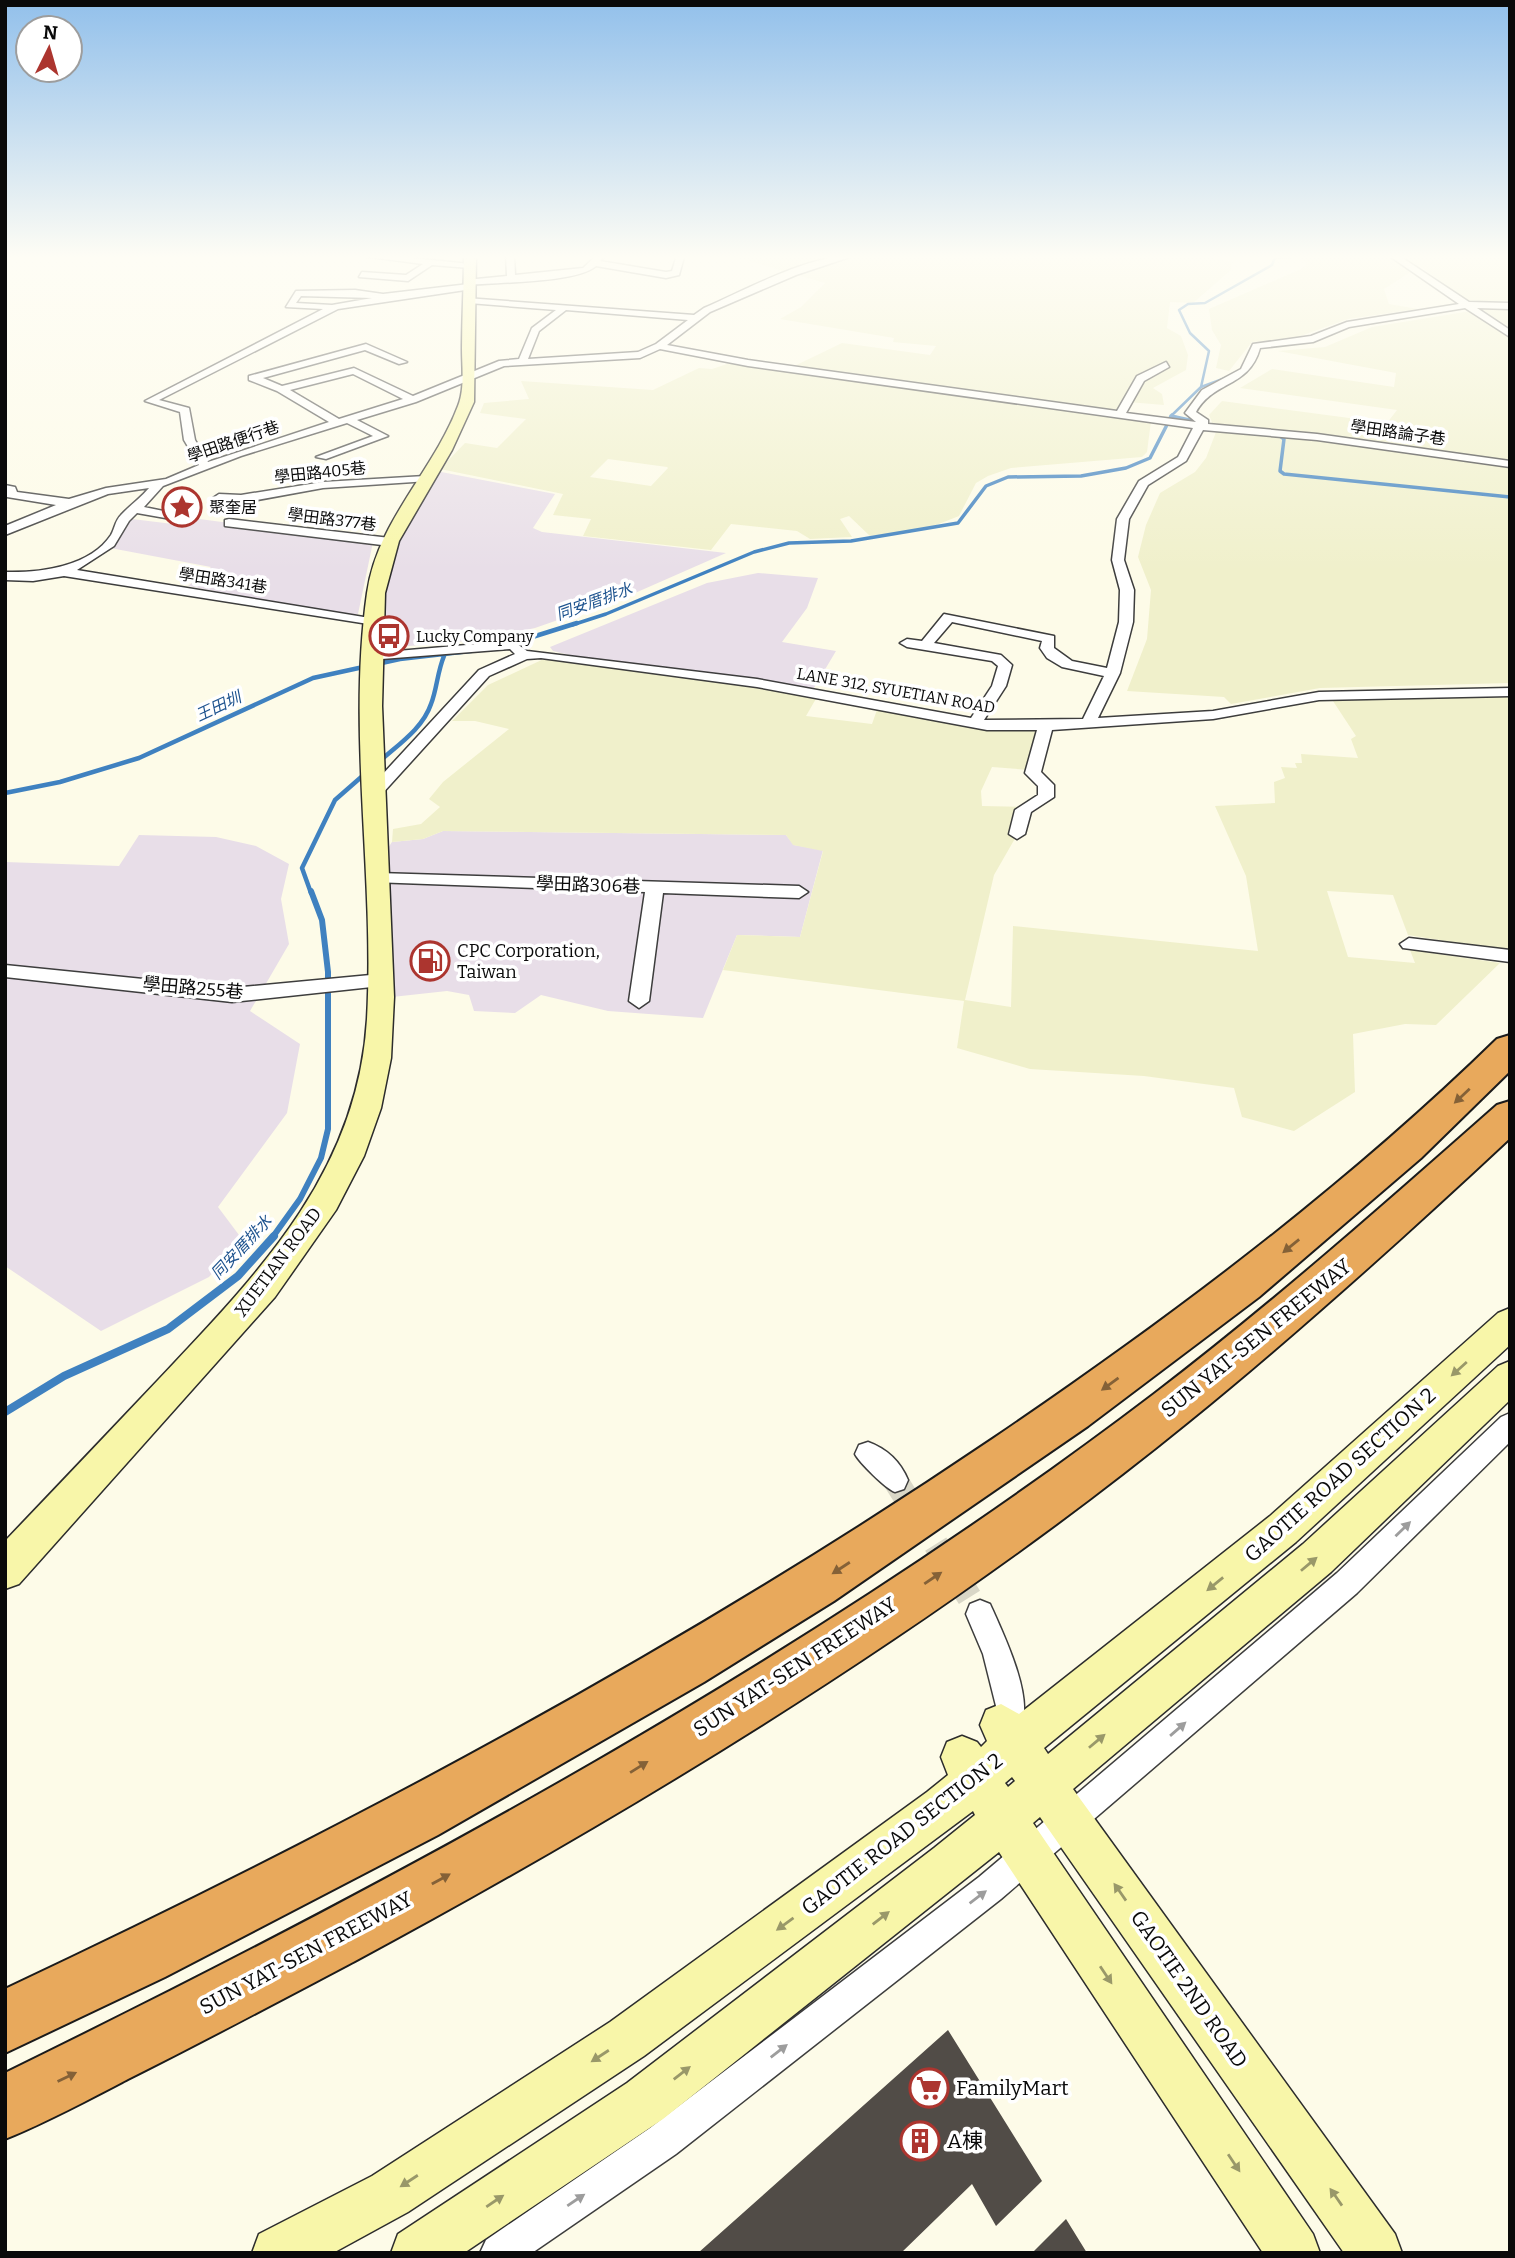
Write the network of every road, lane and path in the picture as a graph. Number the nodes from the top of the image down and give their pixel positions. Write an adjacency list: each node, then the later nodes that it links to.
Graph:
1 (230, 360): 18 (street)
2 (317, 360): 11 (street)
3 (398, 360): 8 (street)
4 (471, 360): 10 (main road)
5 (520, 360): 10 (street)
6 (734, 360): 13 (street, 學田路論子巷)
7 (1255, 360): 15 (street)
8 (402, 362)
9 (1166, 365): 13 (street)
10 (471, 379): 12 (street, 學田路便行巷); 19 (main road)
11 (281, 389): 12 (street); 14 (street)
12 (412, 400): 14 (street, 學田路便行巷)
13 (1121, 413): 15 (street, 學田路論子巷)
14 (343, 422): 16 (street); 18 (street, 學田路便行巷)
15 (1199, 425): 17 (street, 學田路論子巷); 36 (street)
16 (322, 457)
17 (1510, 464)
18 (206, 466): 20 (street, 學田路便行巷)
19 (425, 479): 22 (street, 學田路405巷); 28 (main road)
20 (159, 484): 23 (street, 學田路便行巷); 24 (street, 學田路341巷)
21 (5, 488): 23 (street)
22 (219, 498)
23 (70, 503): 27 (street, 學田路便行巷)
24 (136, 509): 25 (street); 29 (street, 學田路341巷)
25 (184, 519)
26 (229, 523): 28 (street, 學田路377巷)
27 (5, 531)
28 (390, 542): 31 (main road)
29 (64, 572): 30 (street, 學田路341巷); 31 (street, 學田路341巷)
30 (5, 576)
31 (376, 623): 35 (main road)
32 (907, 643): 33 (street)
33 (925, 646): 36 (street); 38 (street)
34 (524, 655): 35 (street); 38 (street, LANE 312, SYUETIAN ROAD); 41 (street, LANE 312, SYUETIAN ROAD)
35 (374, 657): 41 (main road, XUETIAN ROAD)
36 (1113, 673): 39 (street)
37 (1510, 692): 39 (street, LANE 312, SYUETIAN ROAD)
38 (975, 723): 40 (street, LANE 312, SYUETIAN ROAD)
39 (1088, 724): 40 (street, LANE 312, SYUETIAN ROAD)
40 (1046, 726): 42 (street)
41 (375, 792): 43 (main road, XUETIAN ROAD)
42 (1017, 834)
43 (378, 878): 44 (street, 學田路306巷); 49 (main road, XUETIAN ROAD)
44 (655, 887): 45 (street, 學田路306巷); 50 (street)
45 (799, 892)
46 (1409, 944): 47 (street)
47 (1510, 956)
48 (5, 971): 49 (street, 學田路255巷)
49 (369, 982): 58 (main road, XUETIAN ROAD)
50 (639, 1001)
51 (1510, 1048): 64 (highway, one-way to 64)
52 (1510, 1115): 65 (highway, SUN YAT-SEN FREEWAY, one-way to 52)
53 (1510, 1323): 60 (main road, GAOTIE ROAD SECTION 2, one-way to 60)
54 (1510, 1377): 62 (main road, one-way to 54)
55 (1510, 1425): 62 (street, one-way to 55)
56 (868, 1454): 57 (street)
57 (895, 1480)
58 (5, 1570)
59 (980, 1614): 60 (street)
60 (1009, 1729): 61 (main road, GAOTIE ROAD SECTION 2); 62 (main road, GAOTIE 2ND ROAD)
61 (969, 1768): 63 (main road); 66 (main road, GAOTIE ROAD SECTION 2, one-way to 66)
62 (1057, 1803): 63 (main road); 70 (main road, GAOTIE 2ND ROAD, one-way to 62)
63 (1015, 1838): 67 (main road, one-way to 63); 68 (street, one-way to 63); 69 (main road, one-way to 69)
64 (5, 2022)
65 (5, 2107)
66 (278, 2253)
67 (417, 2253)
68 (499, 2253)
69 (1294, 2253)
70 (1376, 2253)

